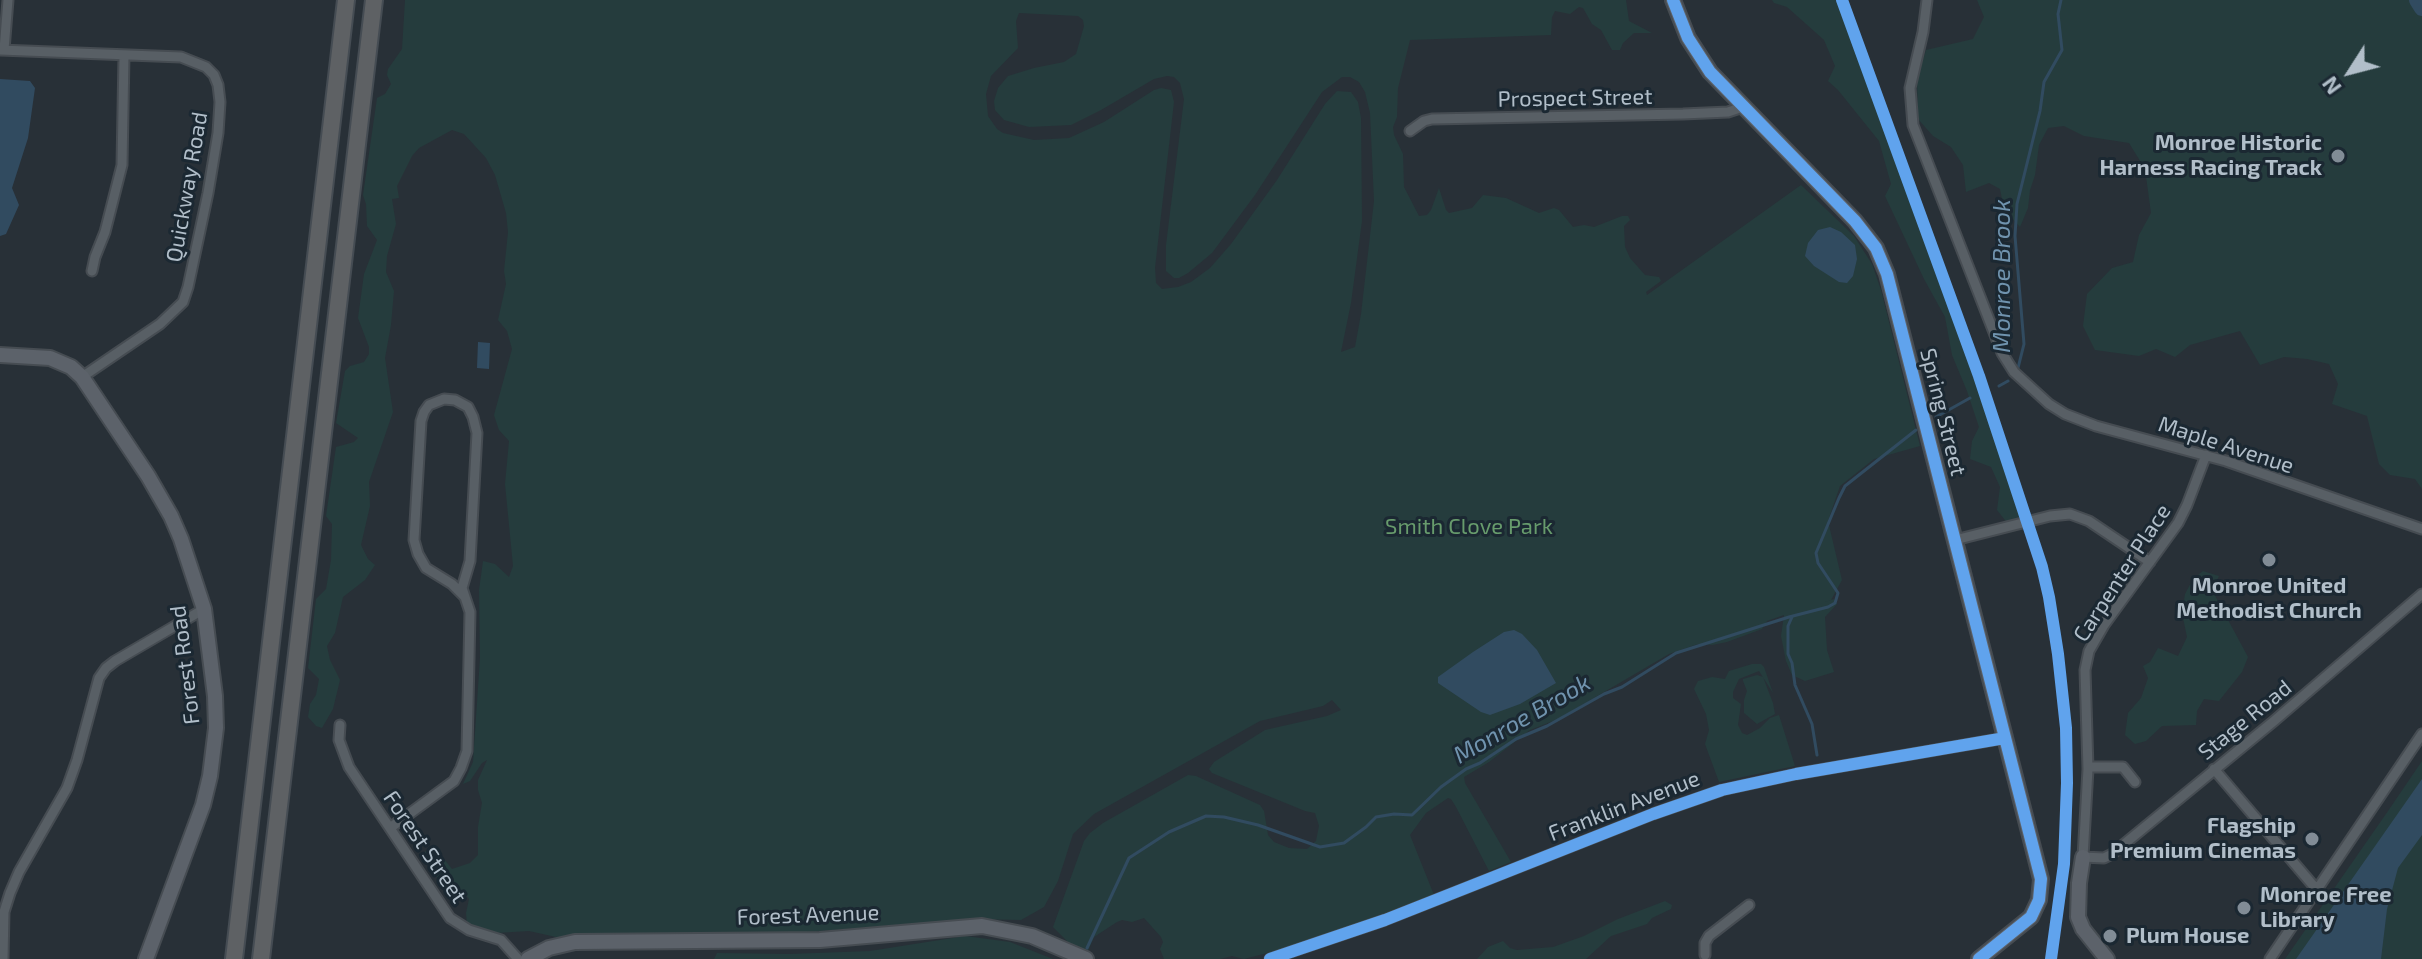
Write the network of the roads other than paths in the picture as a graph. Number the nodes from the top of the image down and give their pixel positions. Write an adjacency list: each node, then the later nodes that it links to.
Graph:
1 (8, 0): 6 (street)
2 (346, 0): 33 (highway)
3 (374, 0): 34 (highway)
4 (1673, 0): 8 (street, Spring Street)
5 (1927, 0): 13 (street, Maple Avenue)
6 (2, 50): 7 (street, Quickway Road)
7 (124, 55): 10 (street); 12 (street, Quickway Road)
8 (1743, 107): 9 (street, Prospect Street); 15 (street, Spring Street)
9 (1410, 131)
10 (92, 271)
11 (0, 355): 12 (street, Forest Road)
12 (82, 377): 19 (street, Forest Road)
13 (2206, 455): 14 (street, Maple Avenue); 16 (street, Carpenter Place)
14 (2422, 529)
15 (1955, 540): 16 (street); 22 (street, Spring Street)
16 (2150, 562): 23 (street, Carpenter Place)
17 (2422, 594): 24 (street, Stage Road)
18 (464, 596): 18 (street); 26 (street)
19 (204, 609): 31 (street); 32 (street, Forest Road)
20 (340, 725): 26 (street, Forest Street)
21 (2422, 734): 28 (street)
22 (2005, 738): 38 (street, Franklin Avenue); 39 (street, Spring Street)
23 (2088, 767): 25 (street); 27 (street, Carpenter Place)
24 (2214, 769): 27 (street, Stage Road); 28 (street)
25 (2135, 782)
26 (390, 828): 35 (street, Forest Street)
27 (2083, 857): 40 (street)
28 (2317, 890): 41 (street)
29 (1749, 905): 30 (street)
30 (1704, 958)
31 (3, 959)
32 (146, 959)
33 (234, 959)
34 (261, 959)
35 (518, 959)
36 (528, 959): 37 (street, Forest Avenue)
37 (1086, 959)
38 (1270, 959)
39 (1979, 959)
40 (2107, 959)
41 (2270, 959)

